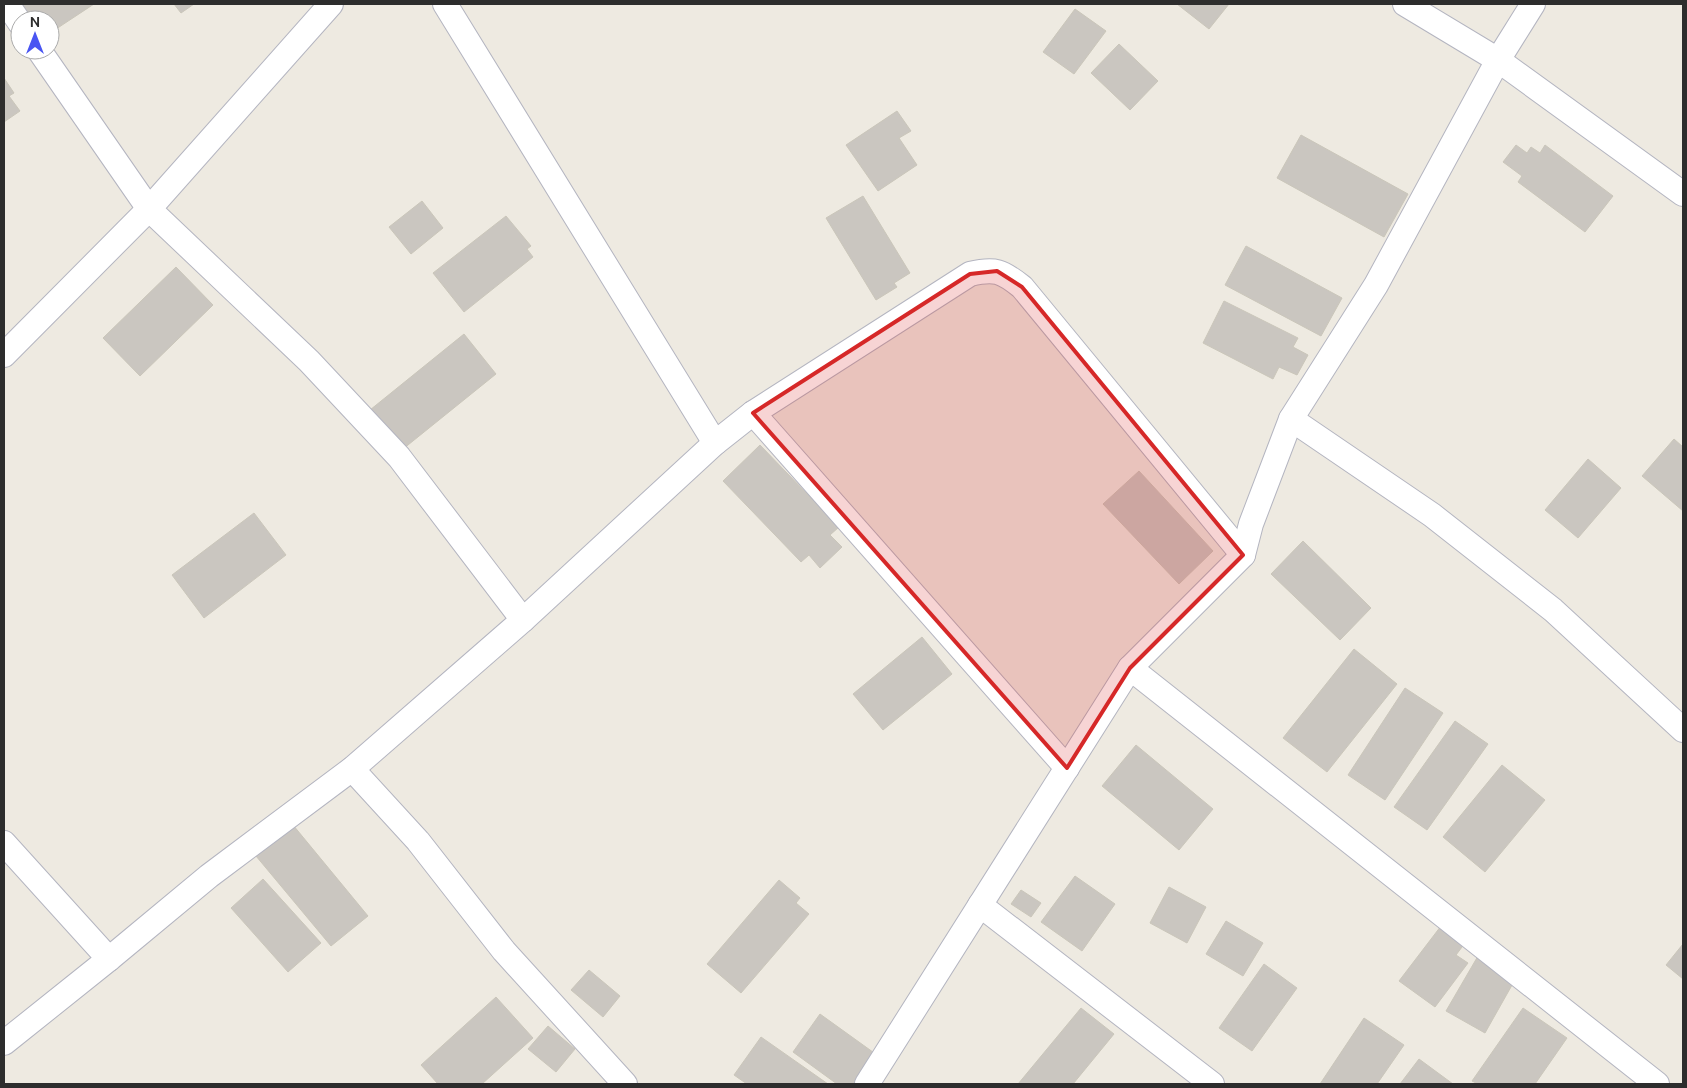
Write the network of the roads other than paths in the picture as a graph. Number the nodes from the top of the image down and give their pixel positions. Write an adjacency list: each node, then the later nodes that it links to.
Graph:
1 (331, 4): 8 (street)
2 (445, 4): 12 (street)
3 (1405, 4): 6 (street)
4 (1533, 4): 6 (street)
5 (46, 60): 8 (street)
6 (1498, 60): 7 (street); 11 (street)
7 (1683, 194)
8 (148, 209): 9 (street); 14 (street)
9 (4, 355)
10 (753, 413): 12 (street); 13 (street); 17 (street)
11 (1290, 419): 13 (street); 16 (street)
12 (715, 443): 14 (street)
13 (1243, 555): 15 (street)
14 (524, 620): 18 (street)
15 (1130, 668): 17 (street); 26 (street)
16 (1683, 730)
17 (1066, 768): 20 (street)
18 (352, 769): 21 (street); 23 (street)
19 (4, 843): 21 (street)
20 (980, 905): 24 (street); 25 (street)
21 (109, 959): 22 (street)
22 (4, 1043)
23 (625, 1084)
24 (868, 1084)
25 (1212, 1084)
26 (1657, 1084)

